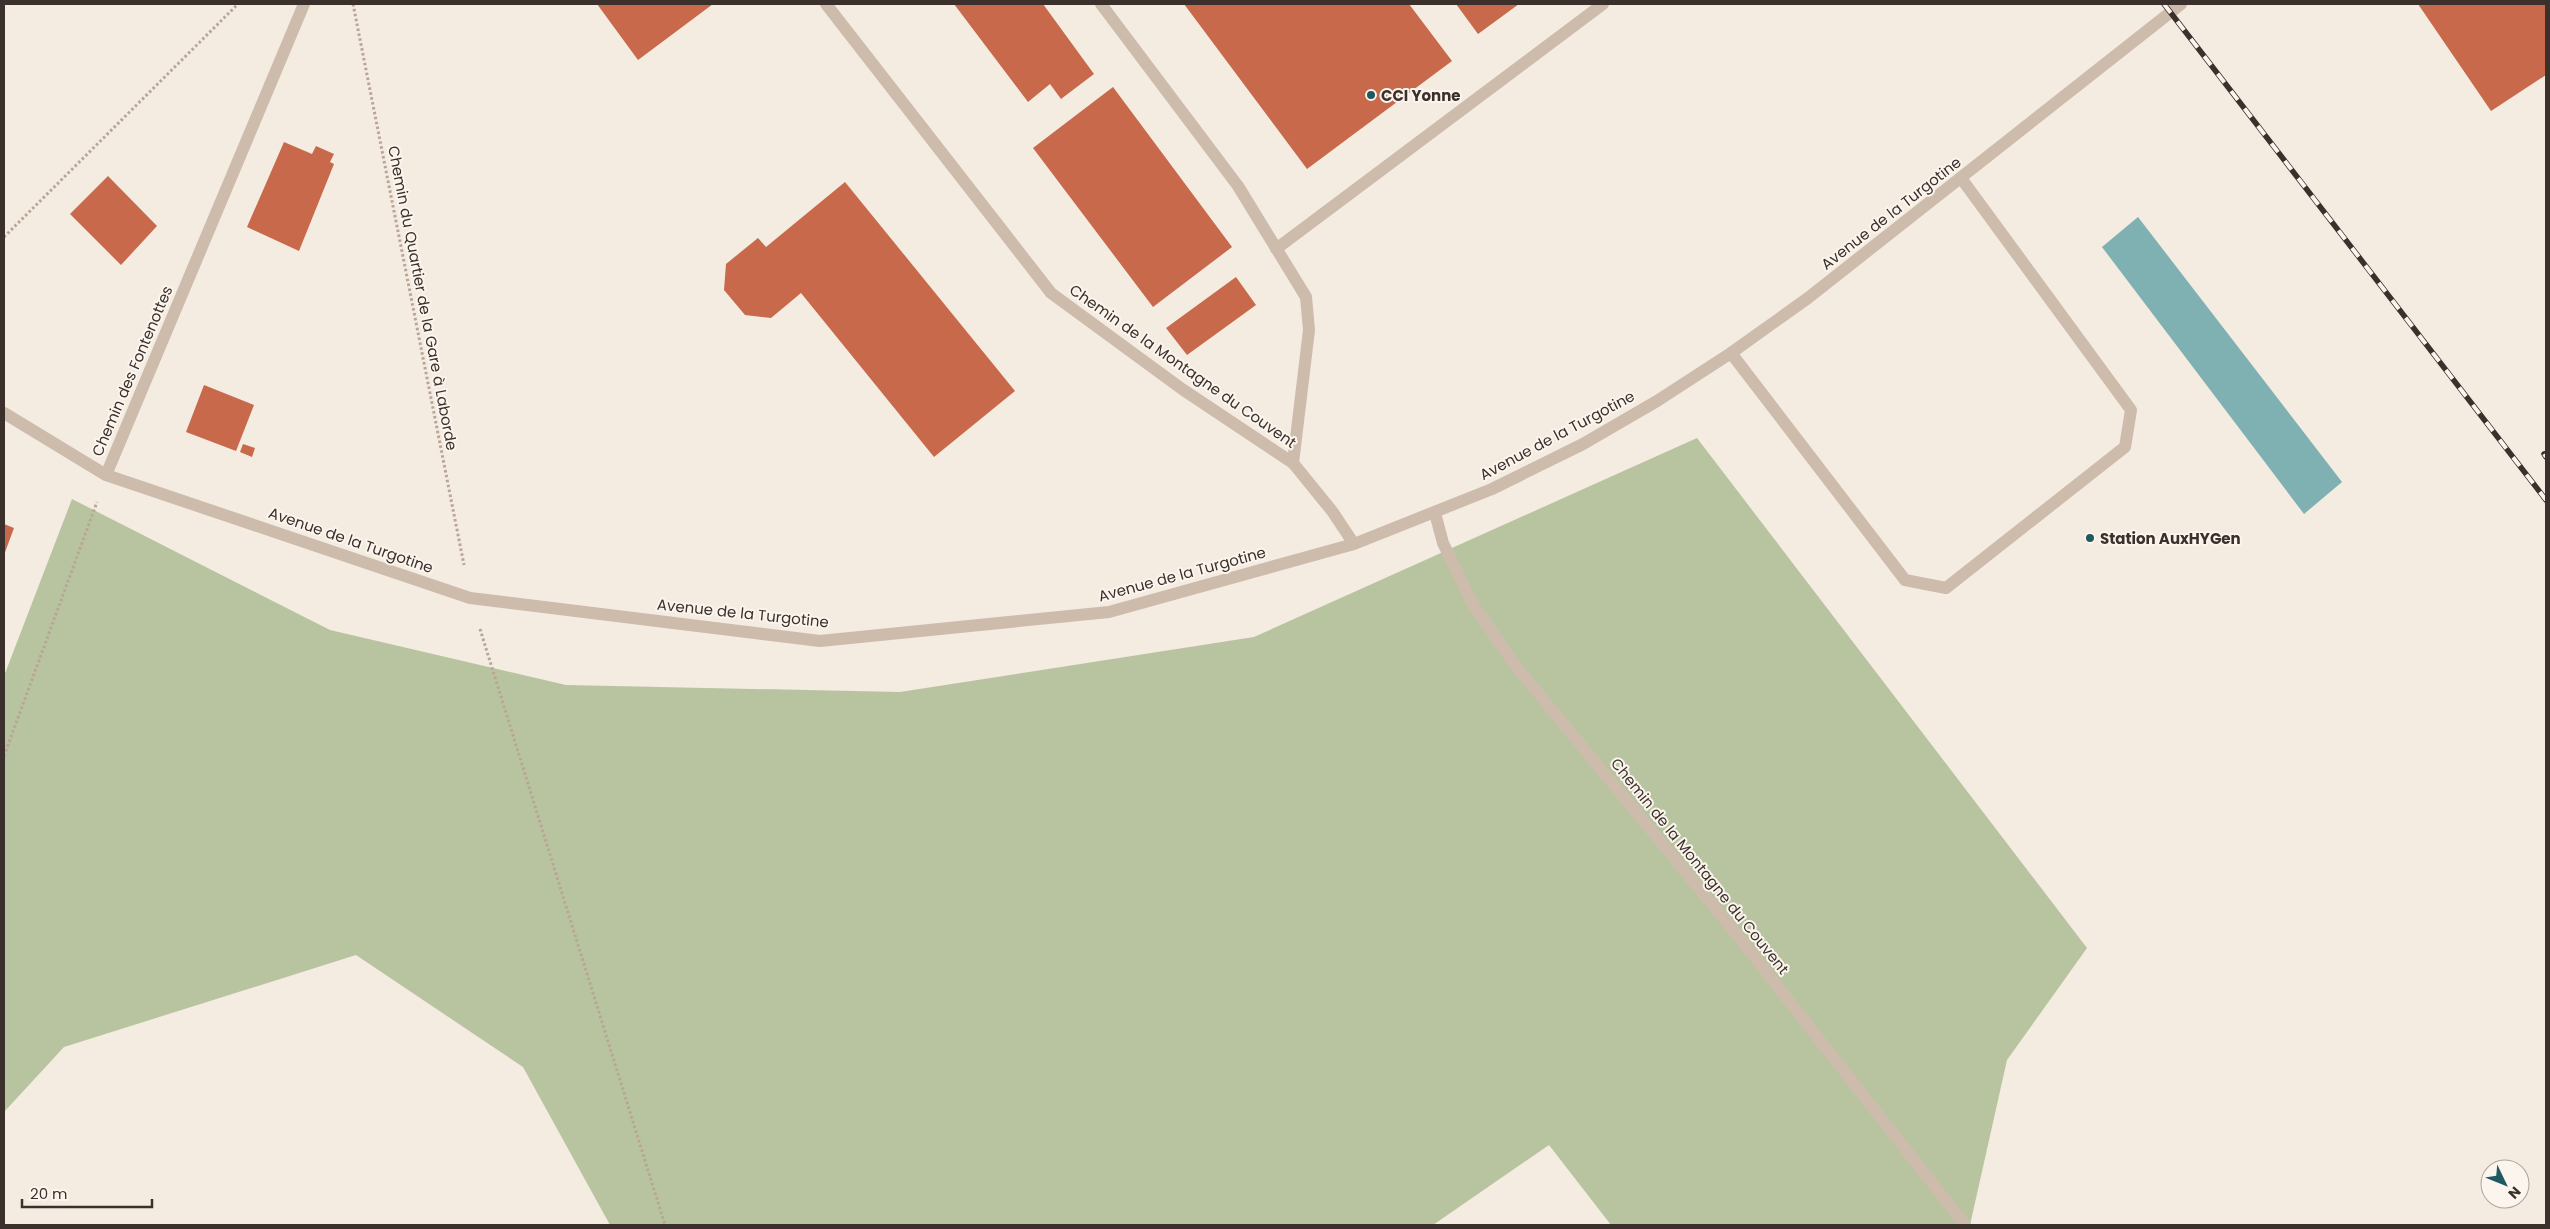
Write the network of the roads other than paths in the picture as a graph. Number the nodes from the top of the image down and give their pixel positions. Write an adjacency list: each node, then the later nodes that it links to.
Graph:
1 (304, 4): 11 (street, Chemin des Fontenottes)
2 (826, 4): 10 (street, Chemin de la Montagne du Couvent)
3 (1101, 4): 7 (street)
4 (1603, 4): 7 (street)
5 (2181, 4): 6 (street, Avenue de la Turgotine)
6 (1961, 178): 8 (street, Avenue de la Turgotine); 8 (street)
7 (1276, 249): 10 (street)
8 (1731, 353): 12 (street, Avenue de la Turgotine)
9 (4, 413): 11 (street, Avenue de la Turgotine)
10 (1293, 464): 13 (street, Chemin de la Montagne du Couvent)
11 (106, 476): 13 (street, Avenue de la Turgotine)
12 (1435, 513): 13 (street, Avenue de la Turgotine); 14 (street, Chemin de la Montagne du Couvent)
13 (1354, 544)
14 (1965, 1225)

